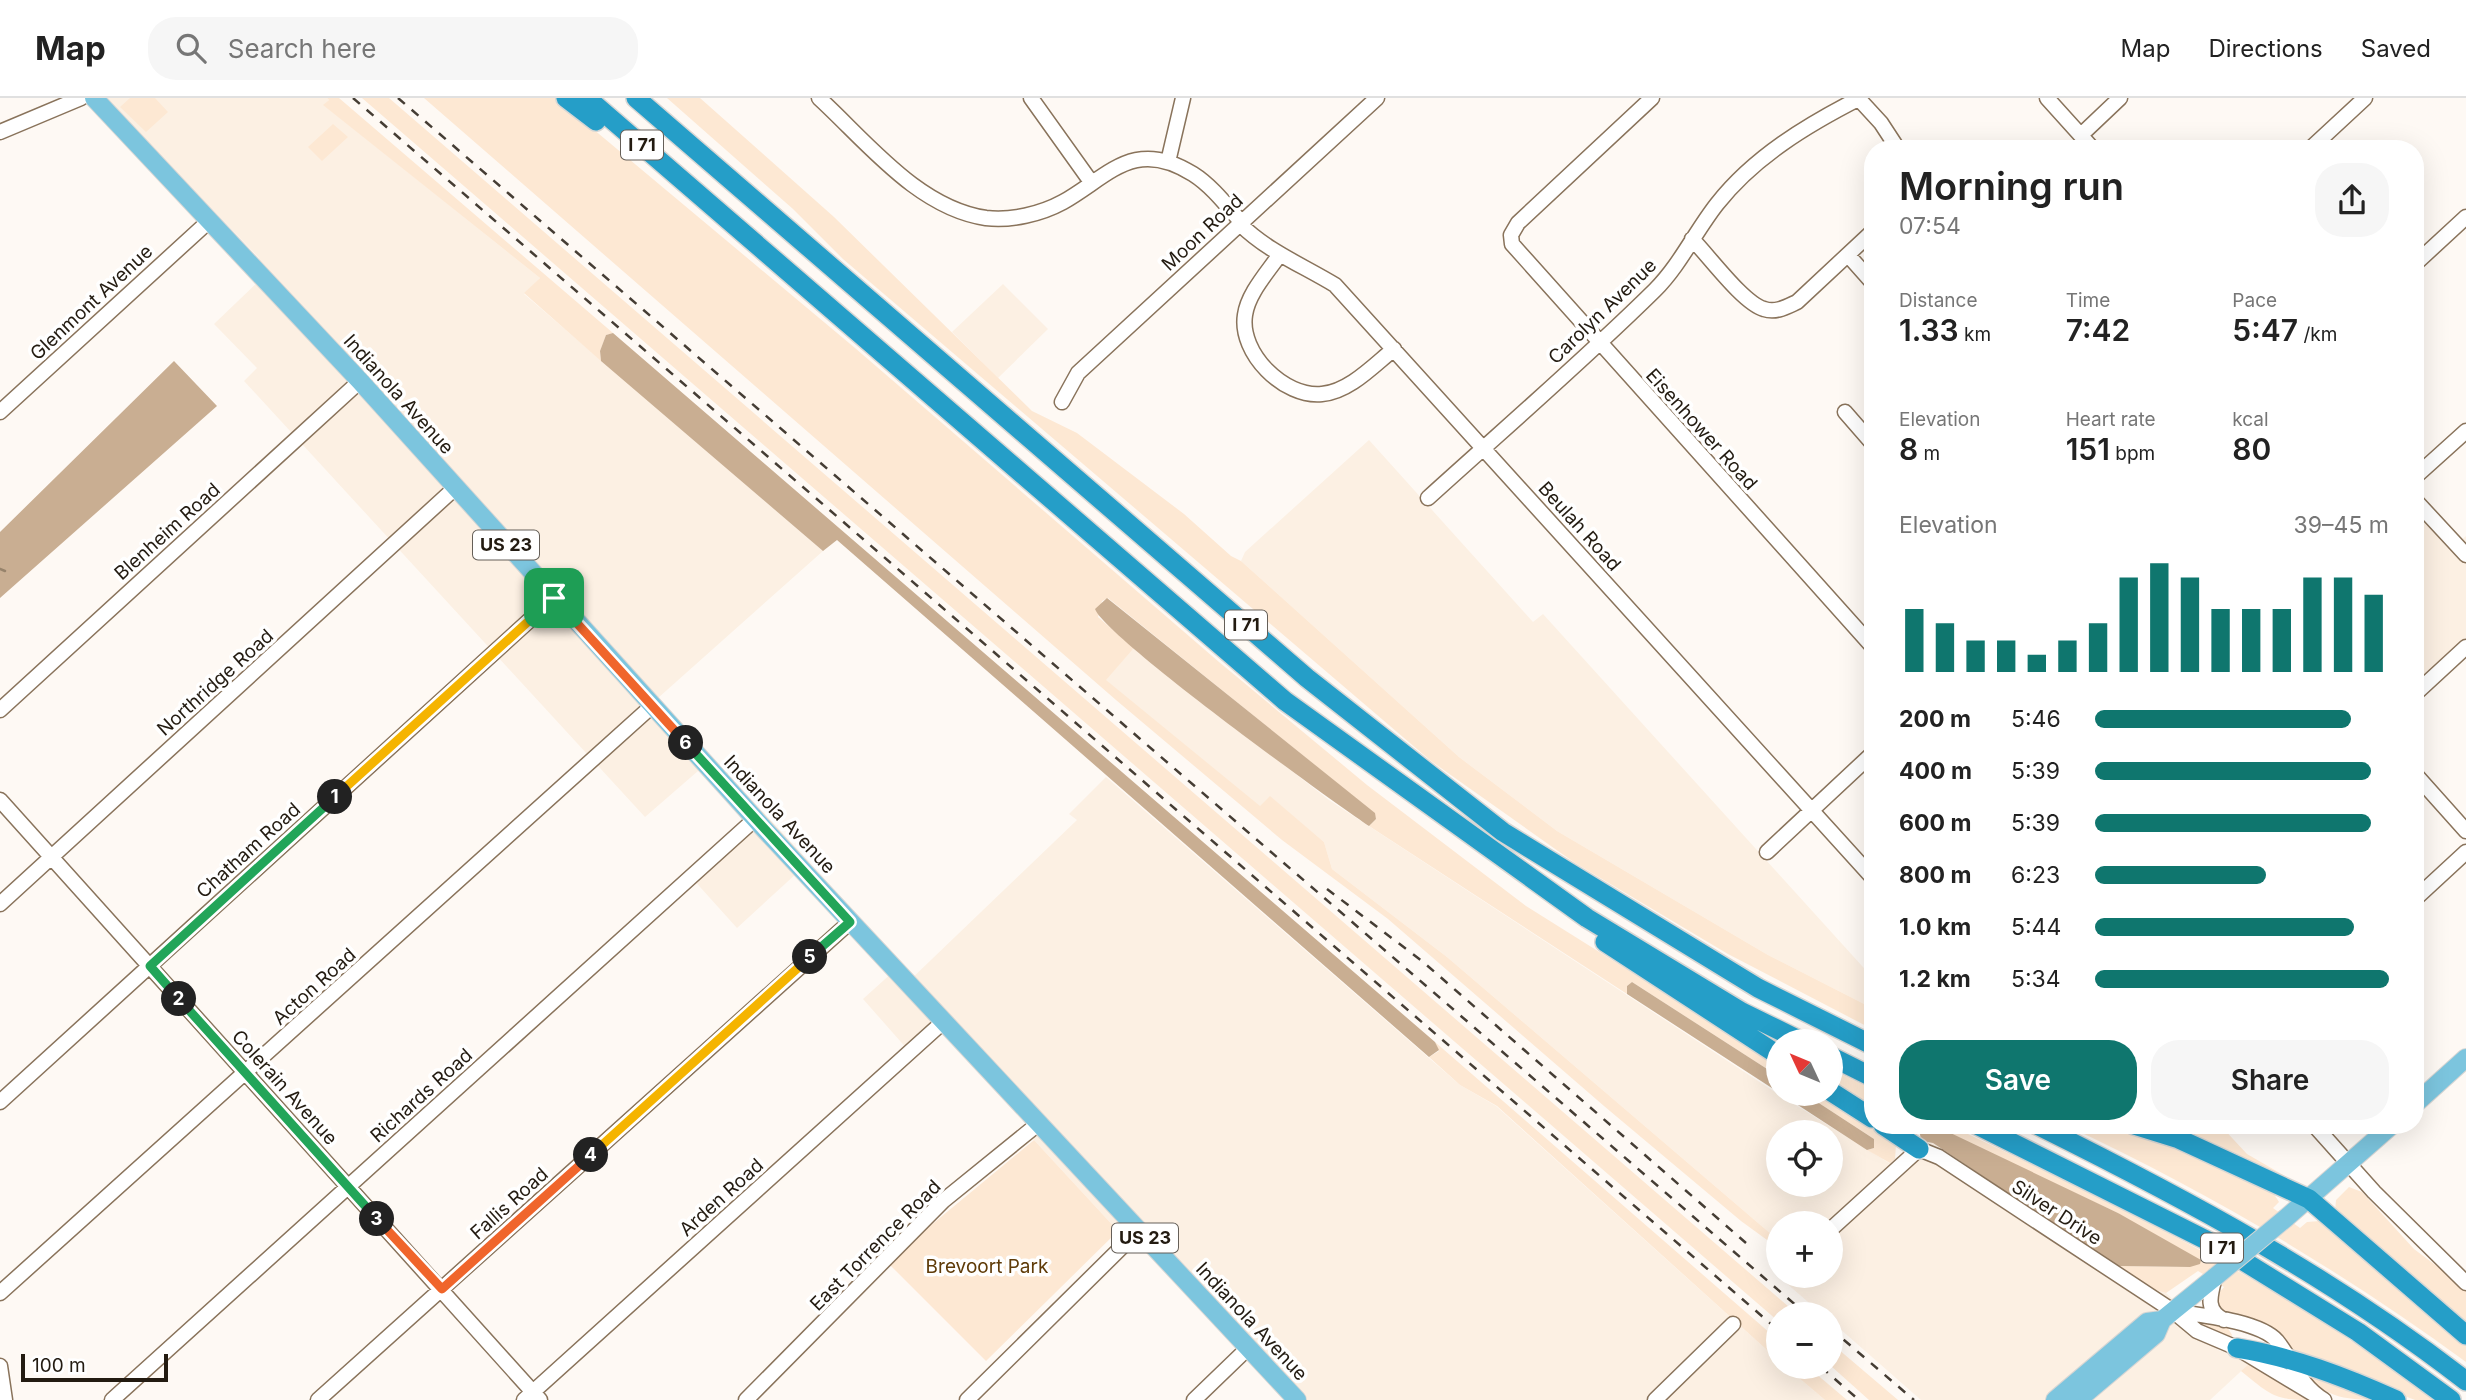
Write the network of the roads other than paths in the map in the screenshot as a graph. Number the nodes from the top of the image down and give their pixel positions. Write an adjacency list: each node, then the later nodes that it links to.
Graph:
1 (81, 98): 16 (street)
2 (94, 98): 26 (main road, Indianola Avenue / US 23)
3 (566, 98): 24 (highway)
4 (587, 98): 24 (highway, I 71)
5 (636, 98): 18 (highway, I 71)
6 (645, 98): 18 (highway)
7 (820, 98): 23 (street)
8 (1031, 98): 23 (street)
9 (1183, 98): 22 (street)
10 (1377, 98): 27 (street, Moon Road)
11 (1652, 98): 34 (street, Eisenhower Road)
12 (1859, 98): 19 (street); 28 (street, Carolyn Avenue)
13 (2047, 98): 17 (street)
14 (2120, 98): 17 (street)
15 (2365, 98): 21 (street)
16 (0, 132)
17 (2081, 135): 20 (street)
18 (683, 139): 71 (highway, I 71)
19 (1892, 140)
20 (2085, 140)
21 (2320, 140)
22 (1168, 162): 23 (street); 27 (street, Beulah Road)
23 (1091, 182)
24 (697, 192): 63 (highway, I 71)
25 (2466, 218): 32 (street)
26 (209, 220): 36 (main road, Indianola Avenue / US 23); 38 (street, Glenmont Avenue)
27 (1241, 223): 30 (street, Beulah Road); 37 (street, Moon Road)
28 (1692, 239): 31 (street); 34 (street, Carolyn Avenue)
29 (1864, 240): 31 (street)
30 (1280, 254): 35 (street, Beulah Road); 35 (street)
31 (1848, 255): 33 (street)
32 (2424, 256)
33 (1864, 273)
34 (1598, 342): 42 (street, Carolyn Avenue); 49 (street, Eisenhower Road)
35 (1394, 349): 42 (street, Beulah Road)
36 (360, 381): 44 (main road, Indianola Avenue / US 23); 53 (street, Blenheim Road)
37 (1062, 402)
38 (0, 412)
39 (1845, 412): 41 (street)
40 (2466, 431): 43 (street)
41 (1864, 434)
42 (1484, 447): 45 (street, Carolyn Avenue); 57 (street, Beulah Road)
43 (2424, 469)
44 (455, 488): 48 (main road, Indianola Avenue / US 23); 62 (street, Northridge Road)
45 (1428, 498)
46 (2424, 509): 47 (street)
47 (2466, 555)
48 (554, 598): 52 (main road, Indianola Avenue / US 23); 68 (street, Chatham Road)
49 (1864, 637)
50 (2466, 647): 51 (street)
51 (2424, 686)
52 (652, 706): 58 (main road, Indianola Avenue / US 23); 75 (street, Acton Road)
53 (0, 710)
54 (1864, 761): 57 (street)
55 (2424, 784): 59 (street)
56 (0, 800): 62 (street, Colerain Avenue)
57 (1812, 810): 60 (street); 64 (street, Beulah Road)
58 (755, 819): 67 (main road, Indianola Avenue / US 23); 90 (street, Richards Road)
59 (2466, 831)
60 (1767, 852)
61 (2466, 852): 65 (street)
62 (51, 857): 66 (street, Northridge Road); 68 (street, Colerain Avenue)
63 (1504, 861): 70 (highway, I 71); 72 (highway)
64 (1864, 868)
65 (2424, 891)
66 (0, 904)
67 (850, 922): 69 (main road, Indianola Avenue / US 23); 96 (street, Fallis Road)
68 (150, 966): 75 (street, Colerain Avenue); 79 (street, Chatham Road)
69 (943, 1022): 81 (main road, Indianola Avenue / US 23); 107 (street, Arden Road)
70 (1777, 1029)
71 (1864, 1040)
72 (1766, 1047)
73 (2466, 1058): 77 (main road)
74 (1843, 1062): 76 (highway)
75 (245, 1073): 90 (street, Colerain Avenue); 97 (street, Acton Road)
76 (1864, 1073)
77 (2424, 1096)
78 (1843, 1099): 80 (highway)
79 (0, 1102)
80 (1864, 1113)
81 (1038, 1124): 93 (main road, Indianola Avenue / US 23); 112 (street, East Torrence Road)
82 (1896, 1134): 88 (highway)
83 (1996, 1134): 120 (highway, I 71)
84 (2054, 1134): 106 (highway, I 71)
85 (2163, 1134): 91 (highway)
86 (2322, 1134): 89 (street)
87 (2382, 1134): 89 (main road)
88 (1919, 1149): 92 (street); 98 (street, Silver Drive)
89 (2349, 1164): 91 (main road); 95 (street)
90 (349, 1186): 96 (street, Colerain Avenue); 110 (street, Richards Road)
91 (2309, 1199): 94 (main road, bridge); 101 (highway)
92 (1843, 1218)
93 (1138, 1231): 102 (main road, Indianola Avenue / US 23); 113 (street)
94 (2214, 1277): 98 (main road); 99 (street)
95 (2463, 1277)
96 (442, 1289): 107 (street, Colerain Avenue); 111 (street, Fallis Road)
97 (0, 1293)
98 (2167, 1316): 99 (street, Silver Drive); 103 (street, Silver Drive); 117 (main road); 118 (main road)
99 (2225, 1321): 104 (street, Silver Drive)
100 (1732, 1324): 116 (street)
101 (2466, 1335)
102 (1248, 1348): 114 (street); 115 (main road, Indianola Avenue / US 23)
103 (2237, 1348): 104 (highway); 108 (street, Silver Drive)
104 (2289, 1359): 108 (street, Silver Drive); 119 (highway)
105 (0, 1366): 109 (street)
106 (2466, 1381)
107 (532, 1397)
108 (2319, 1397)
109 (5, 1400)
110 (112, 1400)
111 (318, 1400)
112 (746, 1400)
113 (967, 1400)
114 (1194, 1400)
115 (1297, 1400)
116 (1655, 1400)
117 (2055, 1400)
118 (2078, 1400)
119 (2396, 1400)
120 (2451, 1400)

